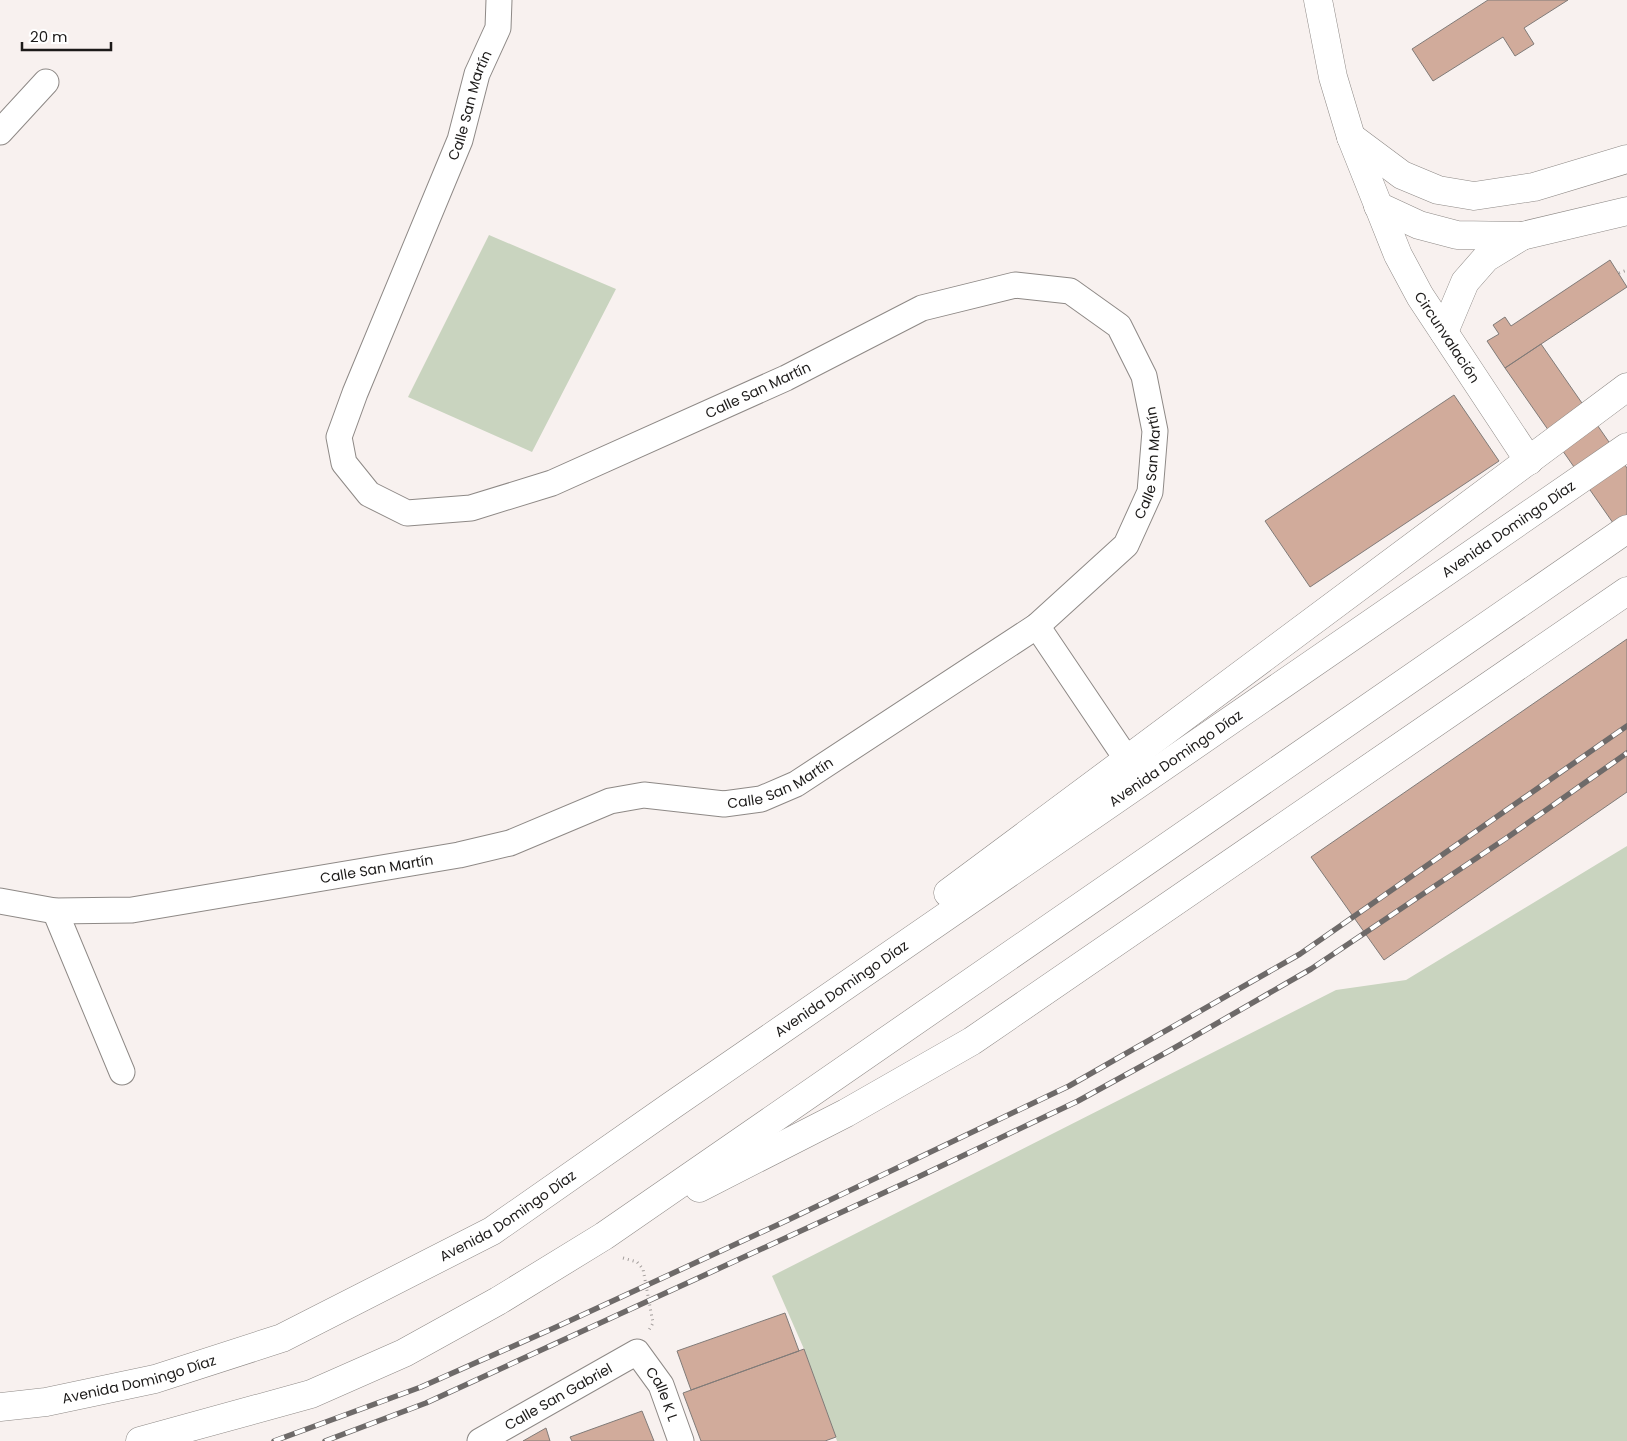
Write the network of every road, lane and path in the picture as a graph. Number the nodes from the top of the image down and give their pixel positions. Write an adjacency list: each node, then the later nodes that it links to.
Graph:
1 (499, 0): 18 (street, Calle San Martín)
2 (1318, 0): 5 (main road, Circunvalación)
3 (46, 82): 4 (street)
4 (0, 132)
5 (1352, 137): 6 (main road); 7 (main road, Circunvalación)
6 (1627, 160)
7 (1378, 206): 9 (main road); 12 (main road, Circunvalación)
8 (1627, 211): 9 (main road)
9 (1522, 236): 12 (main road)
10 (1627, 270): 11 (path)
11 (1619, 273)
12 (1444, 332): 15 (main road, Circunvalación)
13 (1627, 387): 15 (main road)
14 (1627, 447): 23 (main road, Avenida Domingo Díaz)
15 (1529, 460): 19 (main road)
16 (1627, 529): 24 (main road)
17 (1627, 591): 24 (main road)
18 (1037, 626): 19 (street); 21 (street, Calle San Martín)
19 (1128, 761): 23 (main road)
20 (0, 901): 21 (street, Calle San Martín)
21 (55, 911): 22 (street)
22 (122, 1072)
23 (671, 1106): 28 (main road, Avenida Domingo Díaz)
24 (604, 1236): 29 (main road)
25 (643, 1270): 26 (path)
26 (653, 1323)
27 (637, 1352): 31 (street, Calle San Gabriel); 32 (street, Calle K L)
28 (0, 1408)
29 (170, 1437): 30 (main road)
30 (140, 1441)
31 (480, 1441)
32 (681, 1441)

